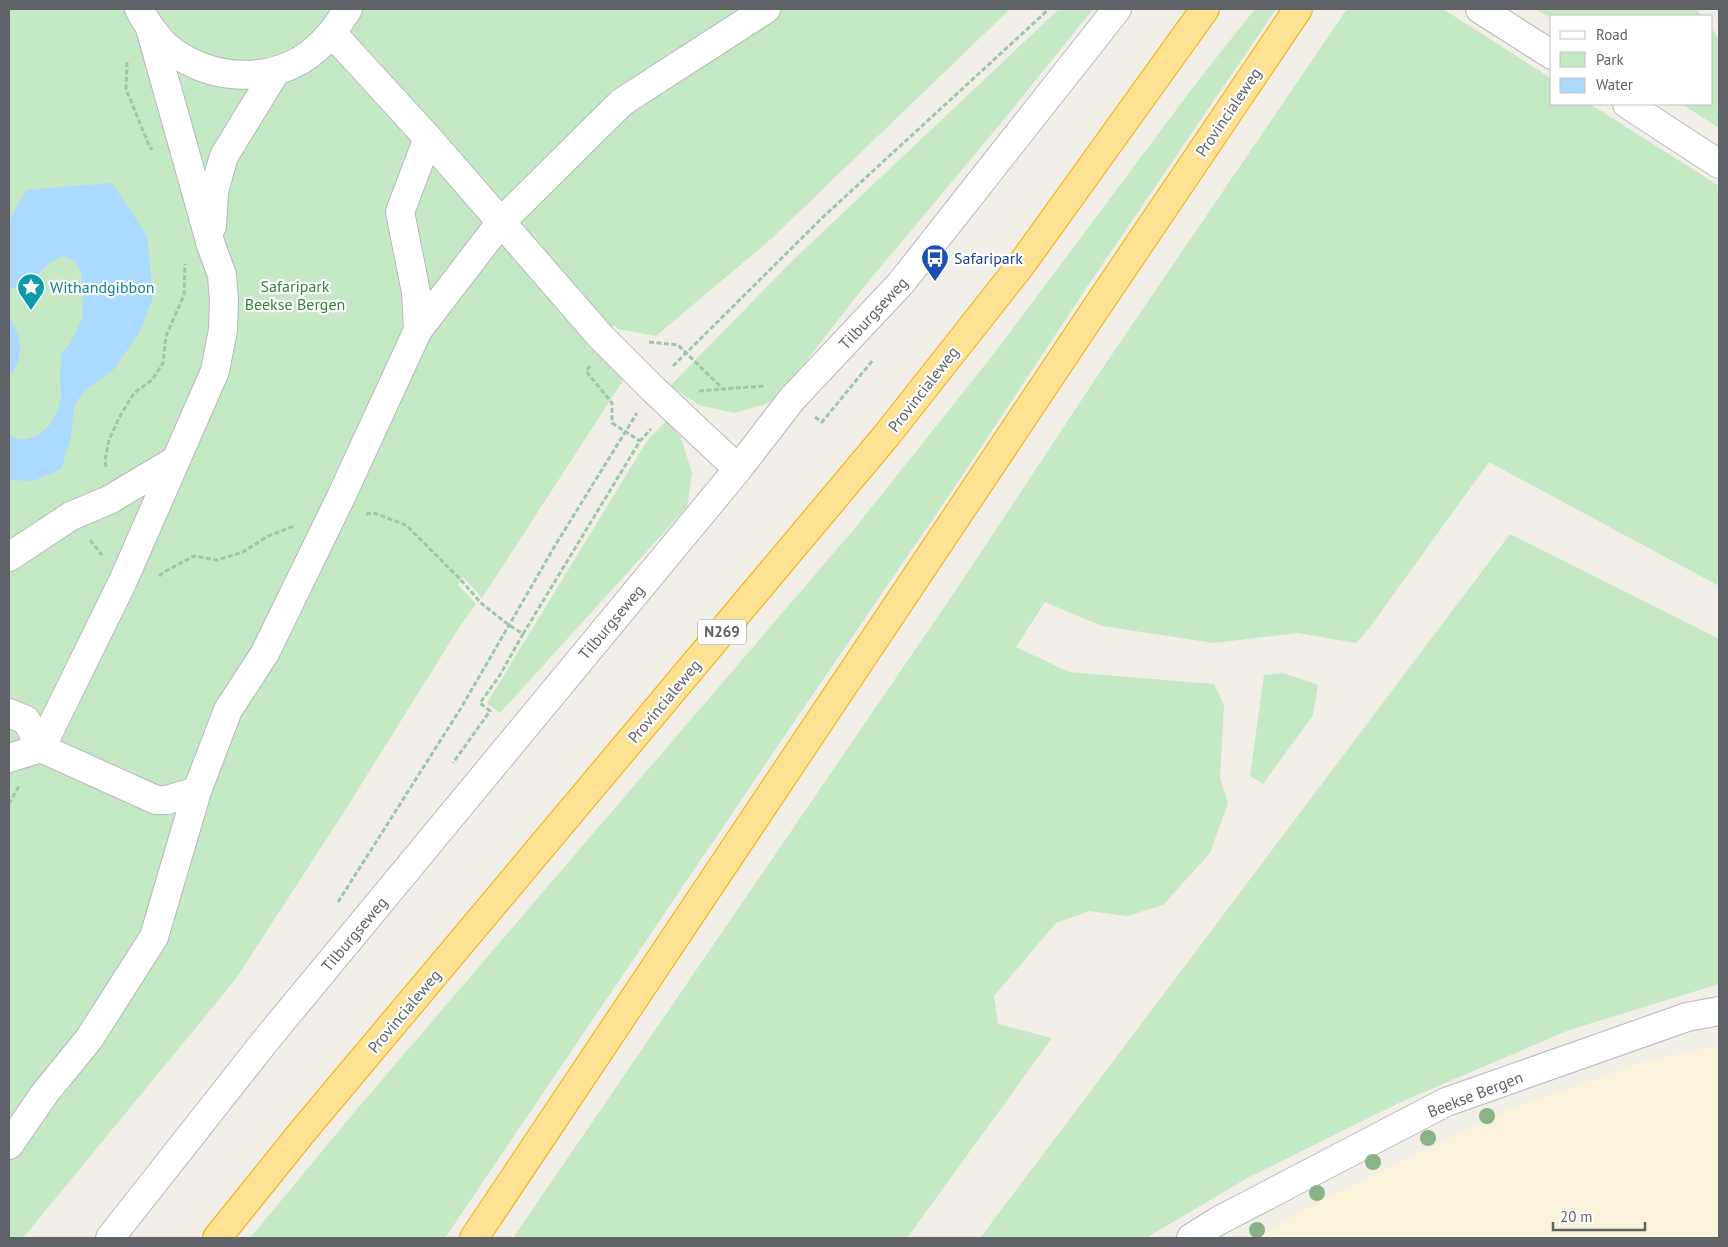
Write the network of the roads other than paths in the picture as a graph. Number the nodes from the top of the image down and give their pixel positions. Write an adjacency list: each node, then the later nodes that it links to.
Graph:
1 (348, 9): 8 (street)
2 (766, 9): 14 (street)
3 (1117, 9): 18 (street, Tilburgseweg)
4 (1205, 9): 27 (highway, Provincialeweg / N269)
5 (1298, 9): 28 (highway, Provincialeweg)
6 (1480, 9): 9 (street)
7 (144, 18): 10 (street); 15 (street)
8 (332, 33): 10 (street); 12 (street)
9 (1550, 54)
10 (276, 70): 15 (street)
11 (1629, 105): 13 (street)
12 (428, 138): 14 (street); 16 (street)
13 (1719, 164)
14 (501, 222): 16 (street); 18 (street)
15 (211, 245): 17 (street)
16 (418, 330): 23 (street)
17 (176, 460): 19 (street); 21 (street)
18 (738, 469): 26 (street, Tilburgseweg)
19 (9, 556)
20 (9, 713): 21 (street)
21 (41, 748): 22 (street); 23 (street)
22 (9, 758)
23 (196, 791): 25 (street)
24 (1719, 1010): 29 (street, Beekse Bergen)
25 (9, 1145)
26 (110, 1238)
27 (217, 1238)
28 (474, 1238)
29 (1192, 1238)

